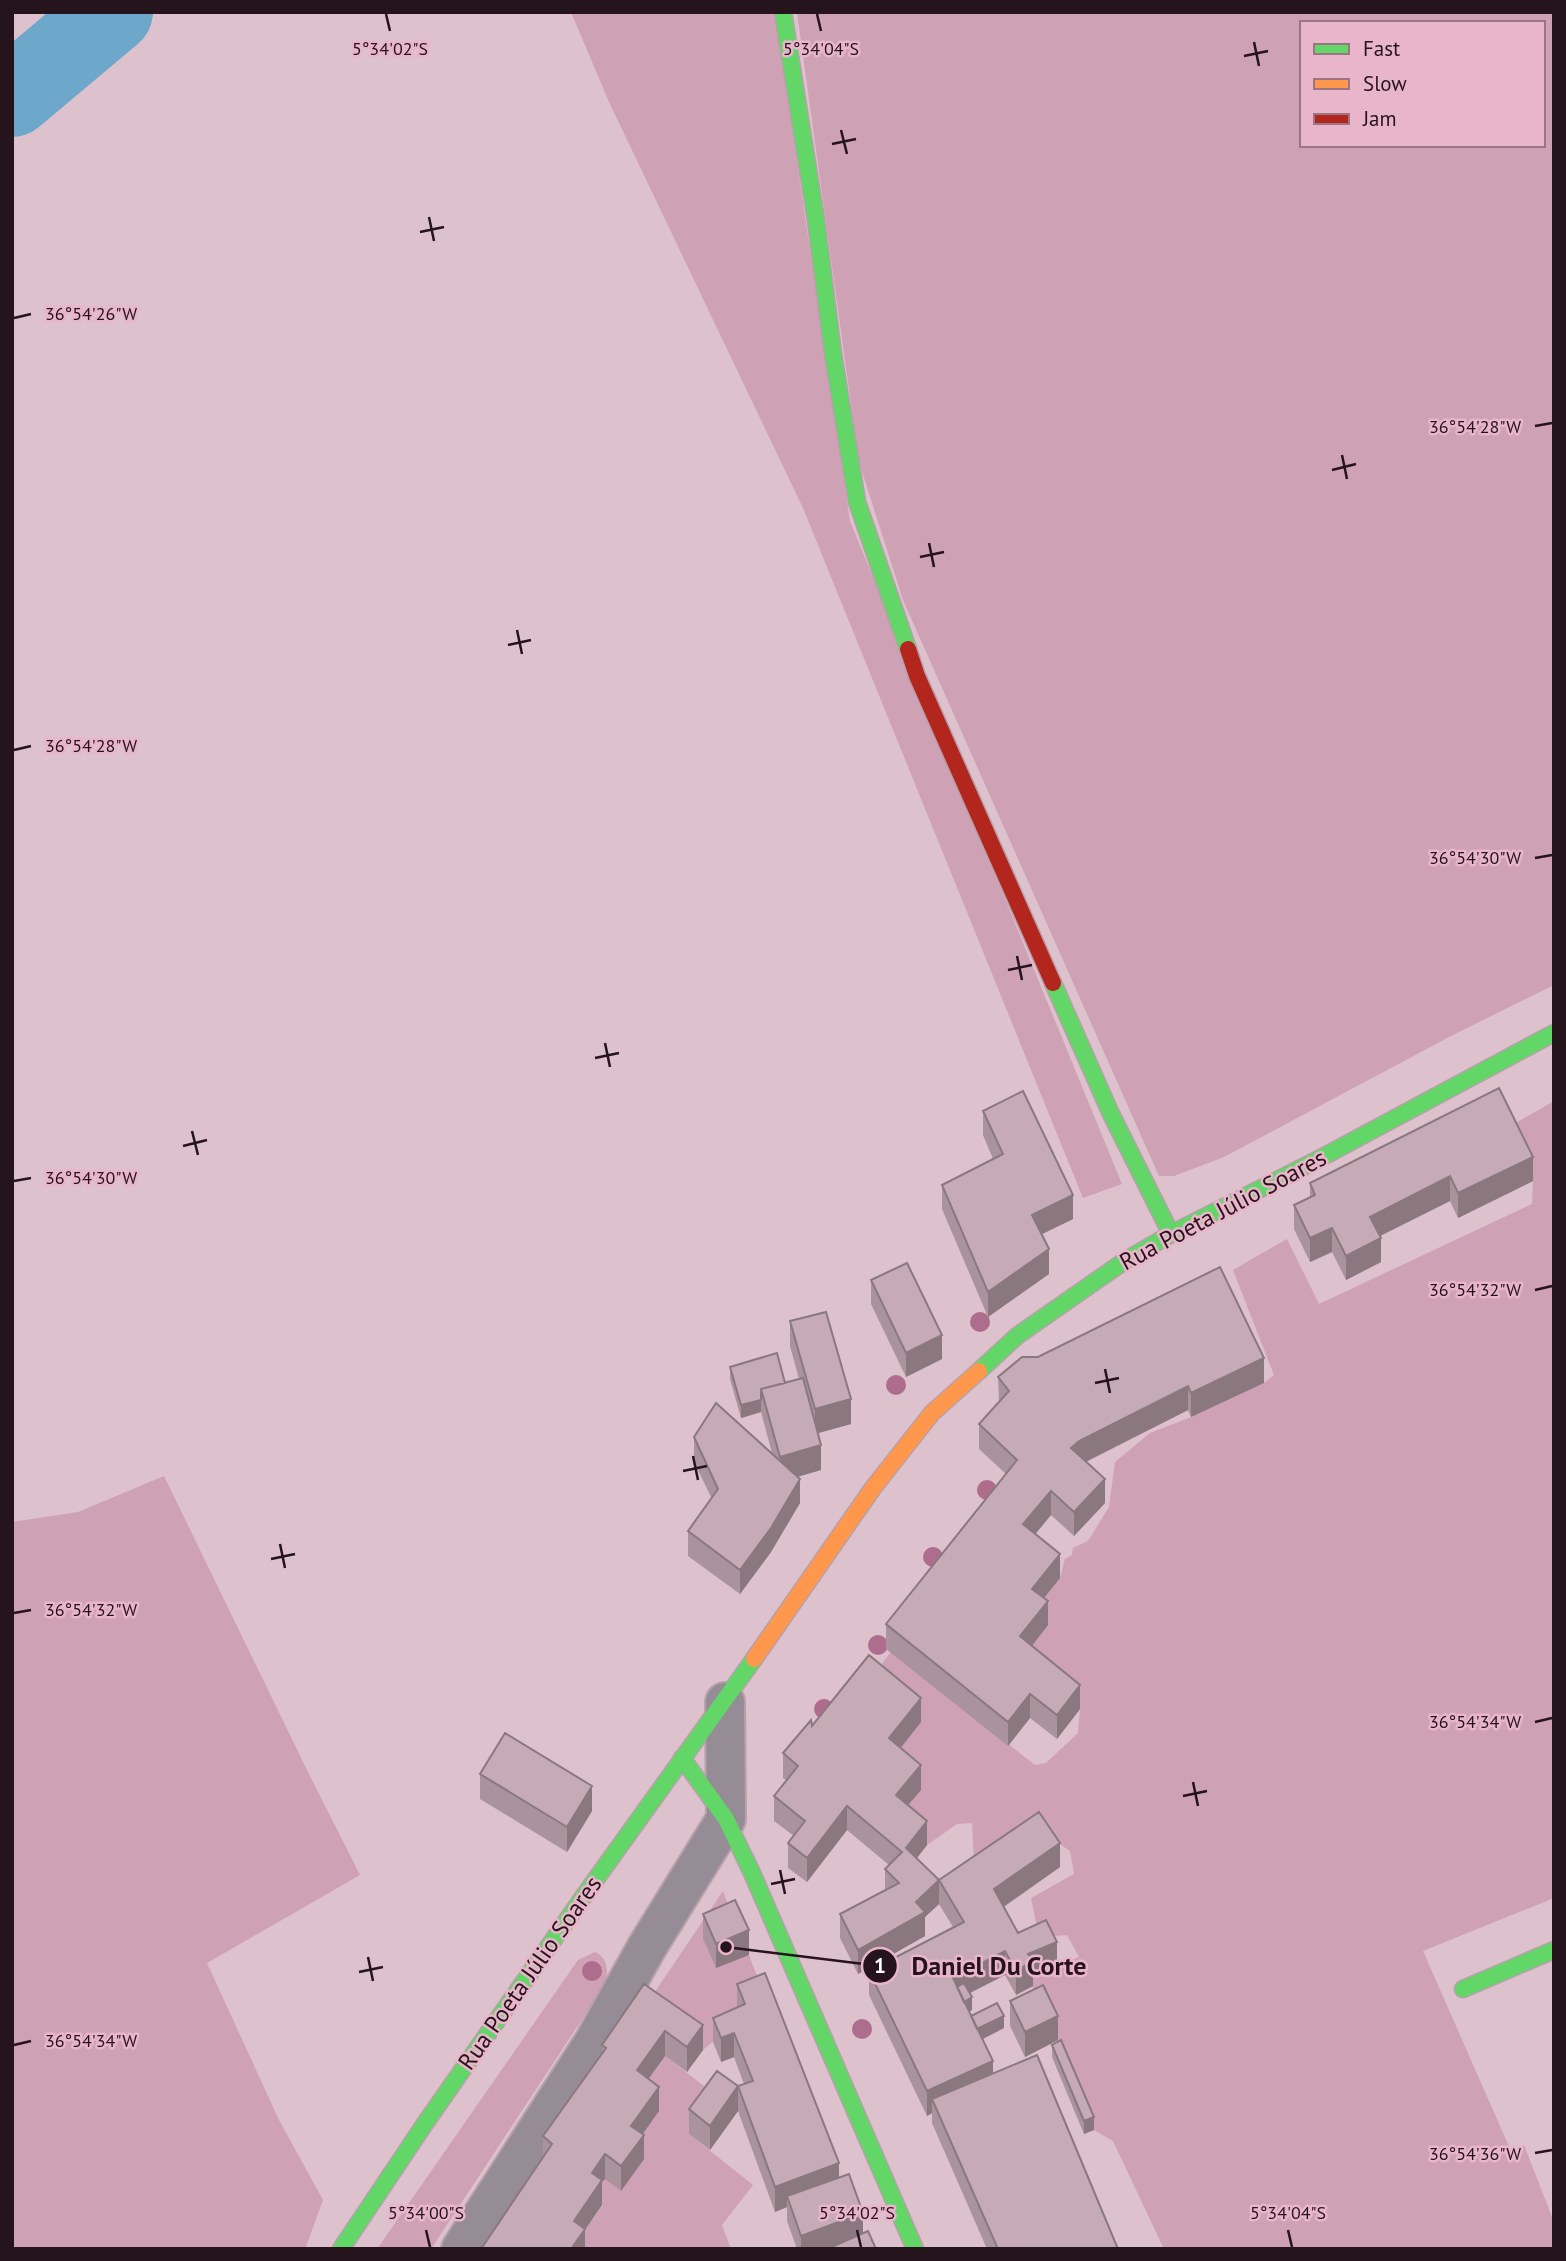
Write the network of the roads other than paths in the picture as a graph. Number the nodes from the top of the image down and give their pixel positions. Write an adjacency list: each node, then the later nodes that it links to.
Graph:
1 (783, 12): 3 (street)
2 (1554, 1033): 3 (street, Rua Poeta Júlio Soares)
3 (1171, 1234): 4 (street, Rua Poeta Júlio Soares)
4 (725, 1702): 5 (street, Rua Poeta Júlio Soares); 6 (street)
5 (682, 1758): 6 (street); 9 (street, Rua Poeta Júlio Soares)
6 (726, 1819): 10 (street); 11 (street)
7 (1554, 1950): 8 (street)
8 (1463, 1989)
9 (341, 2249)
10 (461, 2249)
11 (915, 2249)

